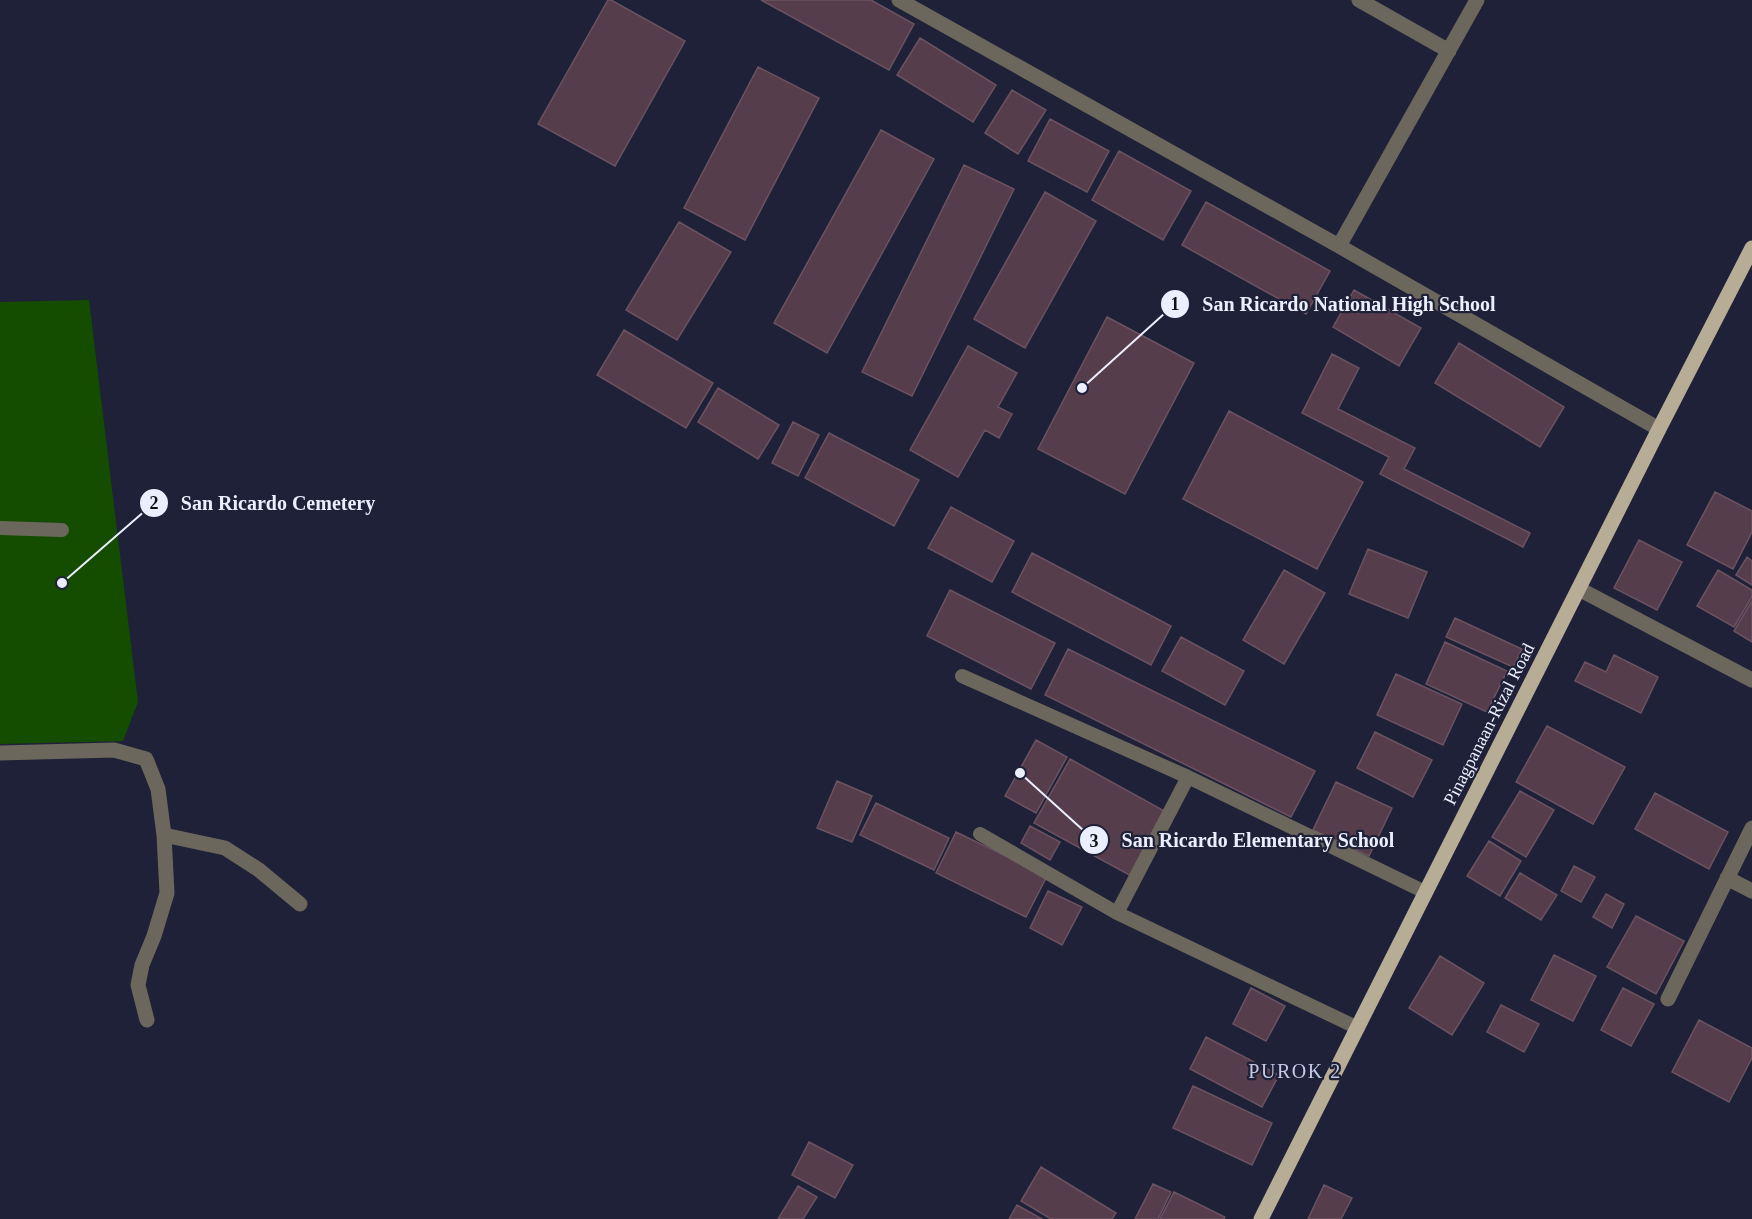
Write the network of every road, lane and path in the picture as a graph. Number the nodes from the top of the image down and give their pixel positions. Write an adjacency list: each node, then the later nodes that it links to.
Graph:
1 (899, 0): 5 (street)
2 (1359, 0): 4 (street)
3 (1478, 0): 4 (street)
4 (1449, 51): 5 (street)
5 (1339, 246): 7 (street)
6 (1752, 248): 7 (main road, Pinagpanaan-Rizal Road)
7 (1659, 429): 10 (main road, Pinagpanaan-Rizal Road)
8 (0, 528): 9 (lane)
9 (62, 530)
10 (1579, 589): 12 (street); 20 (main road, Pinagpanaan-Rizal Road)
11 (962, 676): 14 (lane)
12 (1752, 680)
13 (0, 753): 17 (street)
14 (1188, 777): 20 (lane); 22 (lane)
15 (1752, 828): 18 (street)
16 (980, 834): 22 (lane)
17 (164, 835): 21 (street); 24 (street)
18 (1726, 878): 19 (street); 23 (street)
19 (1752, 891)
20 (1425, 892): 25 (main road, Pinagpanaan-Rizal Road)
21 (300, 904)
22 (1117, 913): 25 (lane)
23 (1668, 999)
24 (147, 1020)
25 (1358, 1028): 26 (main road, Pinagpanaan-Rizal Road)
26 (1261, 1219)

